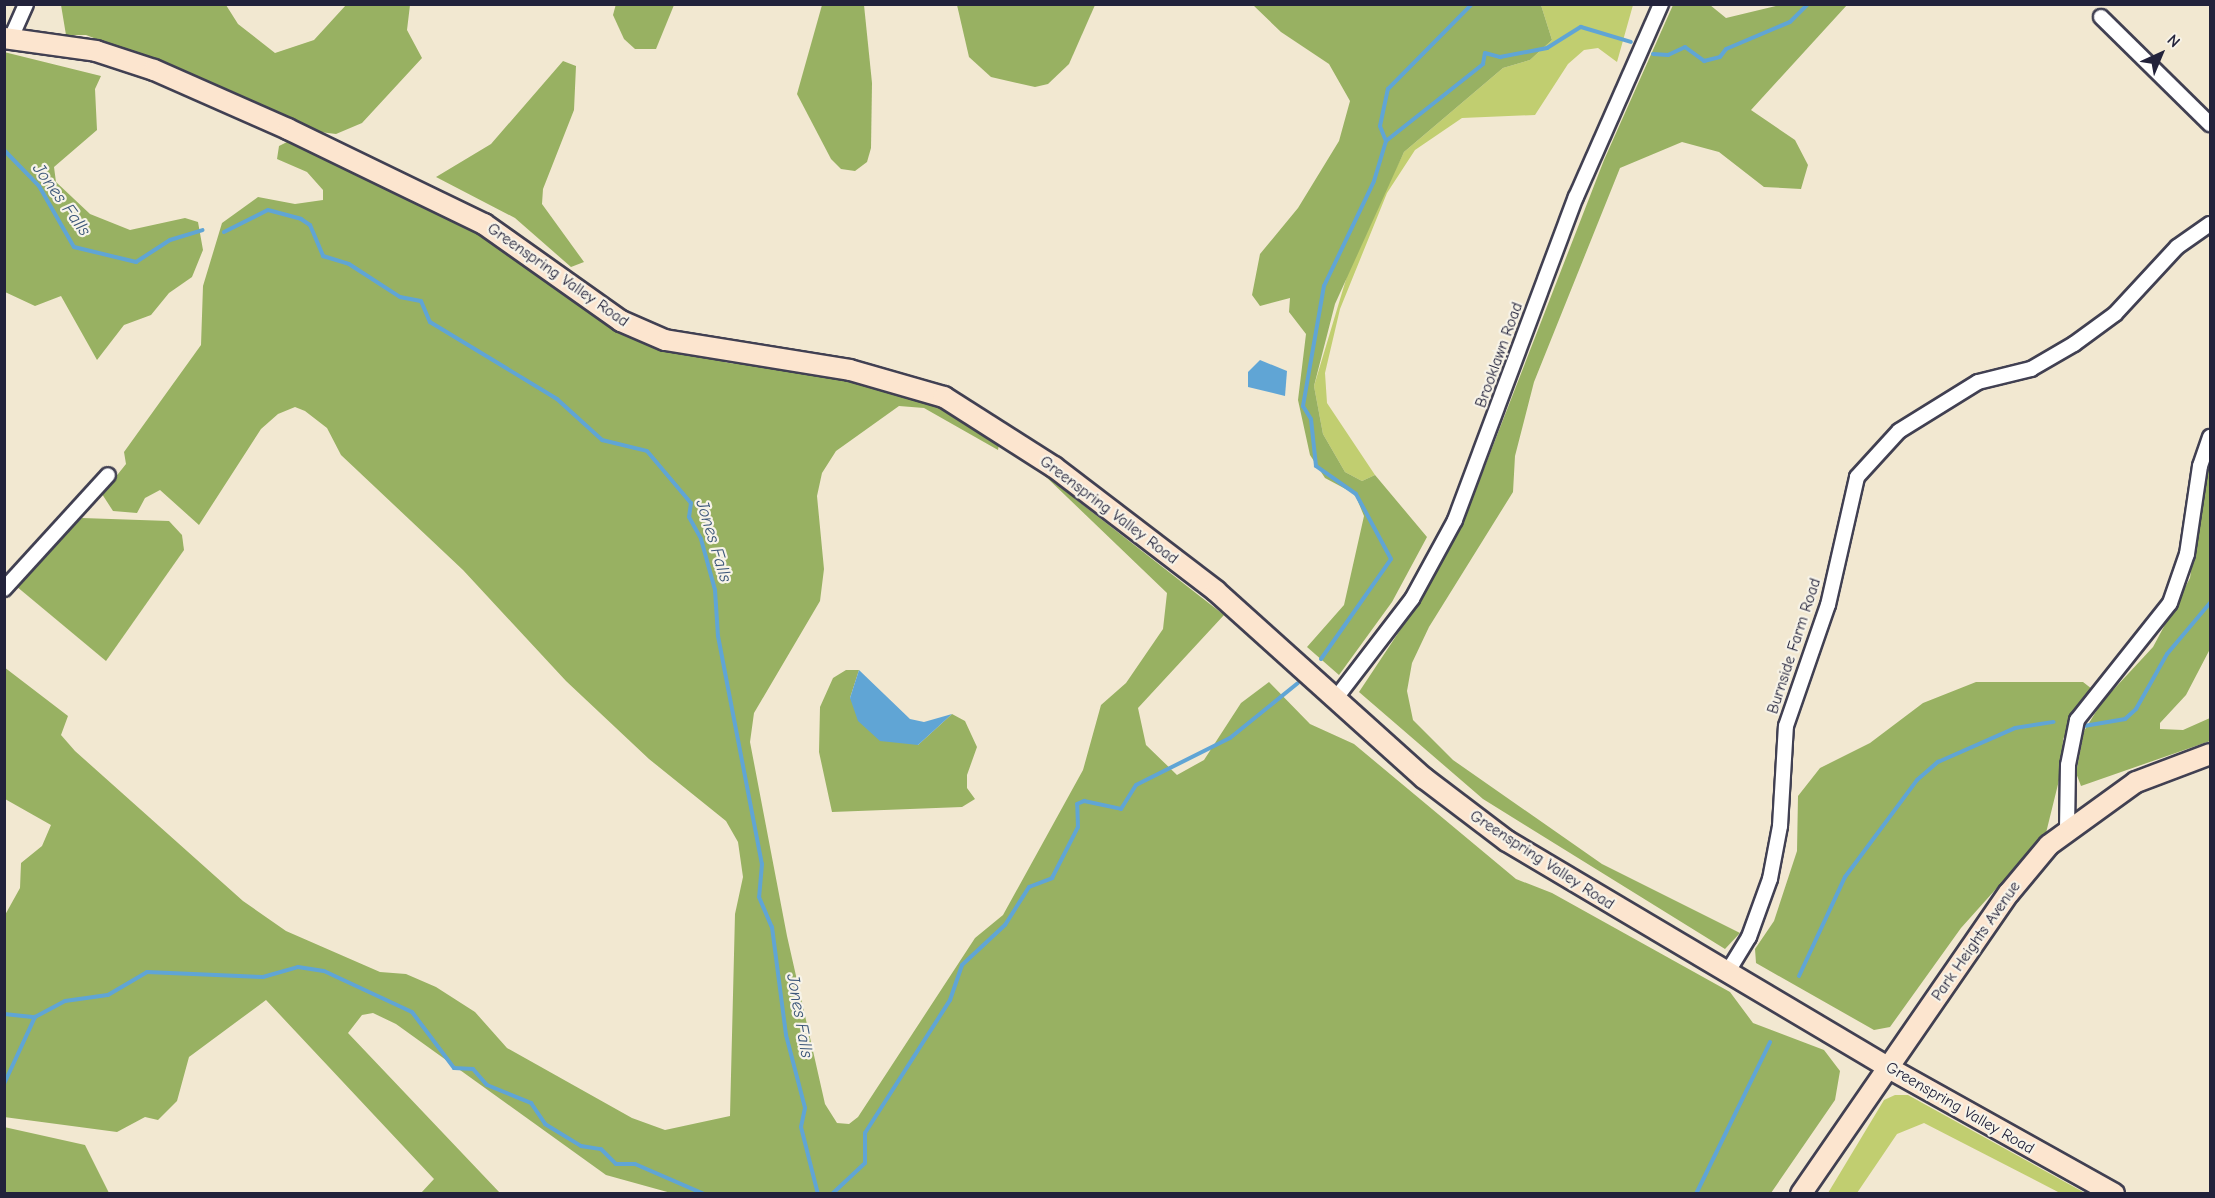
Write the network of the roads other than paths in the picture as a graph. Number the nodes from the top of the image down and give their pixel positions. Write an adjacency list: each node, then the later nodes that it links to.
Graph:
1 (26, 4): 4 (street)
2 (1661, 4): 10 (street, Brooklawn Road)
3 (2101, 17): 5 (street)
4 (8, 38): 10 (main road, Greenspring Valley Road)
5 (2211, 124)
6 (2211, 224): 13 (street, Burnside Farm Road)
7 (2211, 437): 12 (street)
8 (108, 475): 9 (street)
9 (4, 590)
10 (1336, 698): 13 (main road, Greenspring Valley Road)
11 (2211, 754): 12 (main road, Park Heights Avenue)
12 (2067, 829): 14 (main road, Park Heights Avenue)
13 (1727, 973): 14 (main road, Greenspring Valley Road)
14 (1887, 1067): 15 (main road, Park Heights Avenue); 16 (main road, Greenspring Valley Road)
15 (1801, 1194)
16 (2114, 1194)

